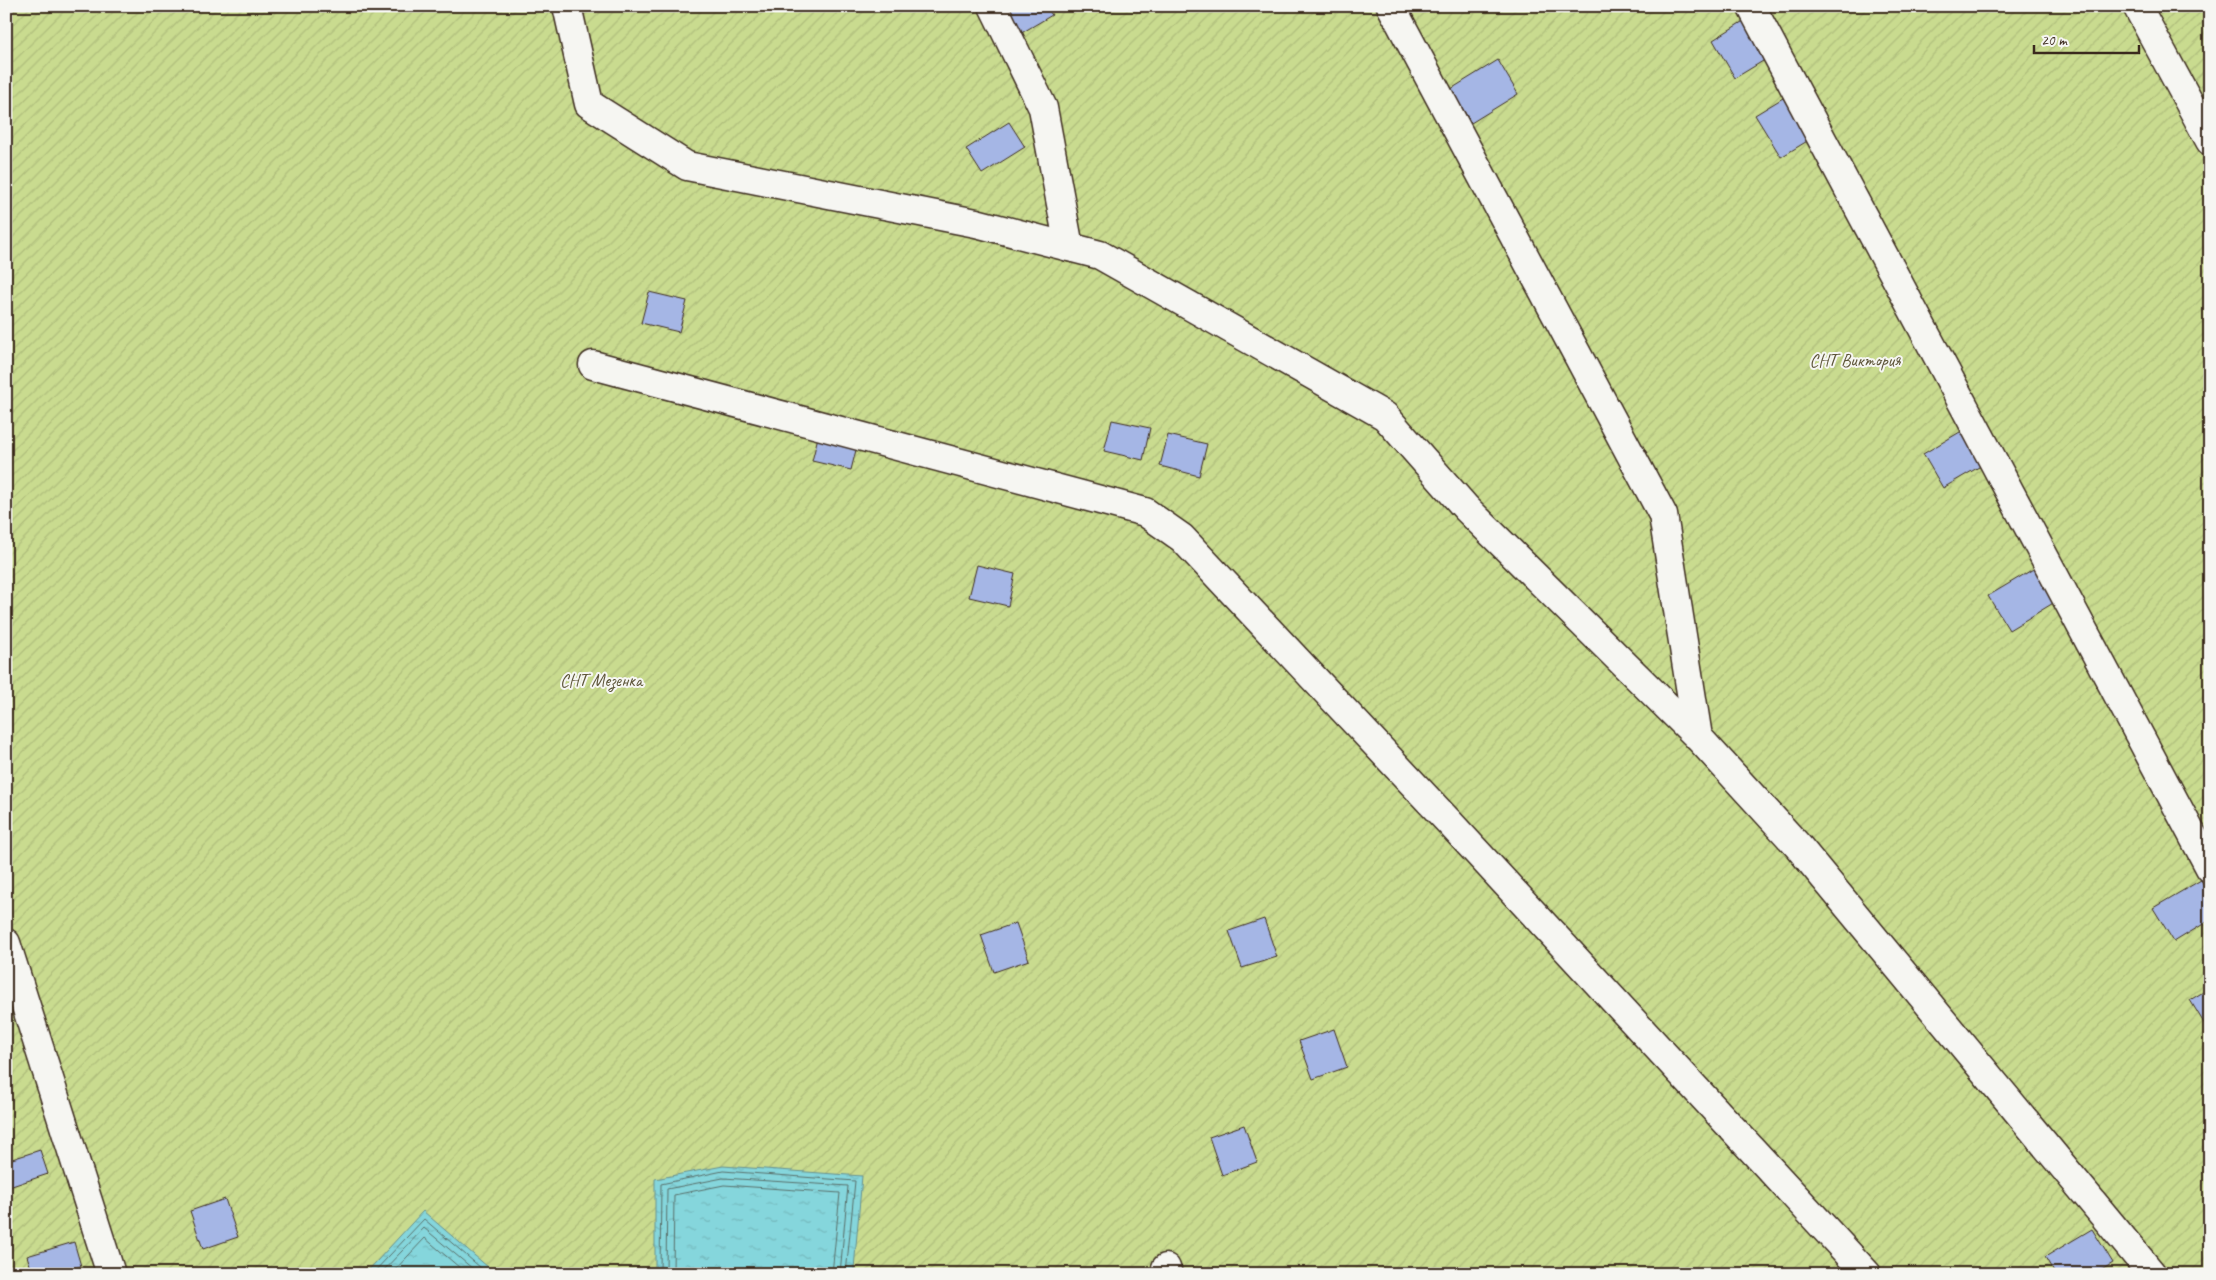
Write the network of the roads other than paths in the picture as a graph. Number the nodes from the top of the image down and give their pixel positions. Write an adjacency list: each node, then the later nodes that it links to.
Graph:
1 (567, 6): 7 (street)
2 (993, 6): 7 (street)
3 (1391, 6): 9 (street)
4 (1752, 6): 10 (street)
5 (2137, 6): 6 (street)
6 (2210, 141)
7 (1069, 247): 9 (street)
8 (593, 364): 13 (street)
9 (1698, 737): 14 (street)
10 (2210, 868)
11 (6, 943): 12 (street)
12 (111, 1274)
13 (1867, 1274)
14 (2152, 1274)

